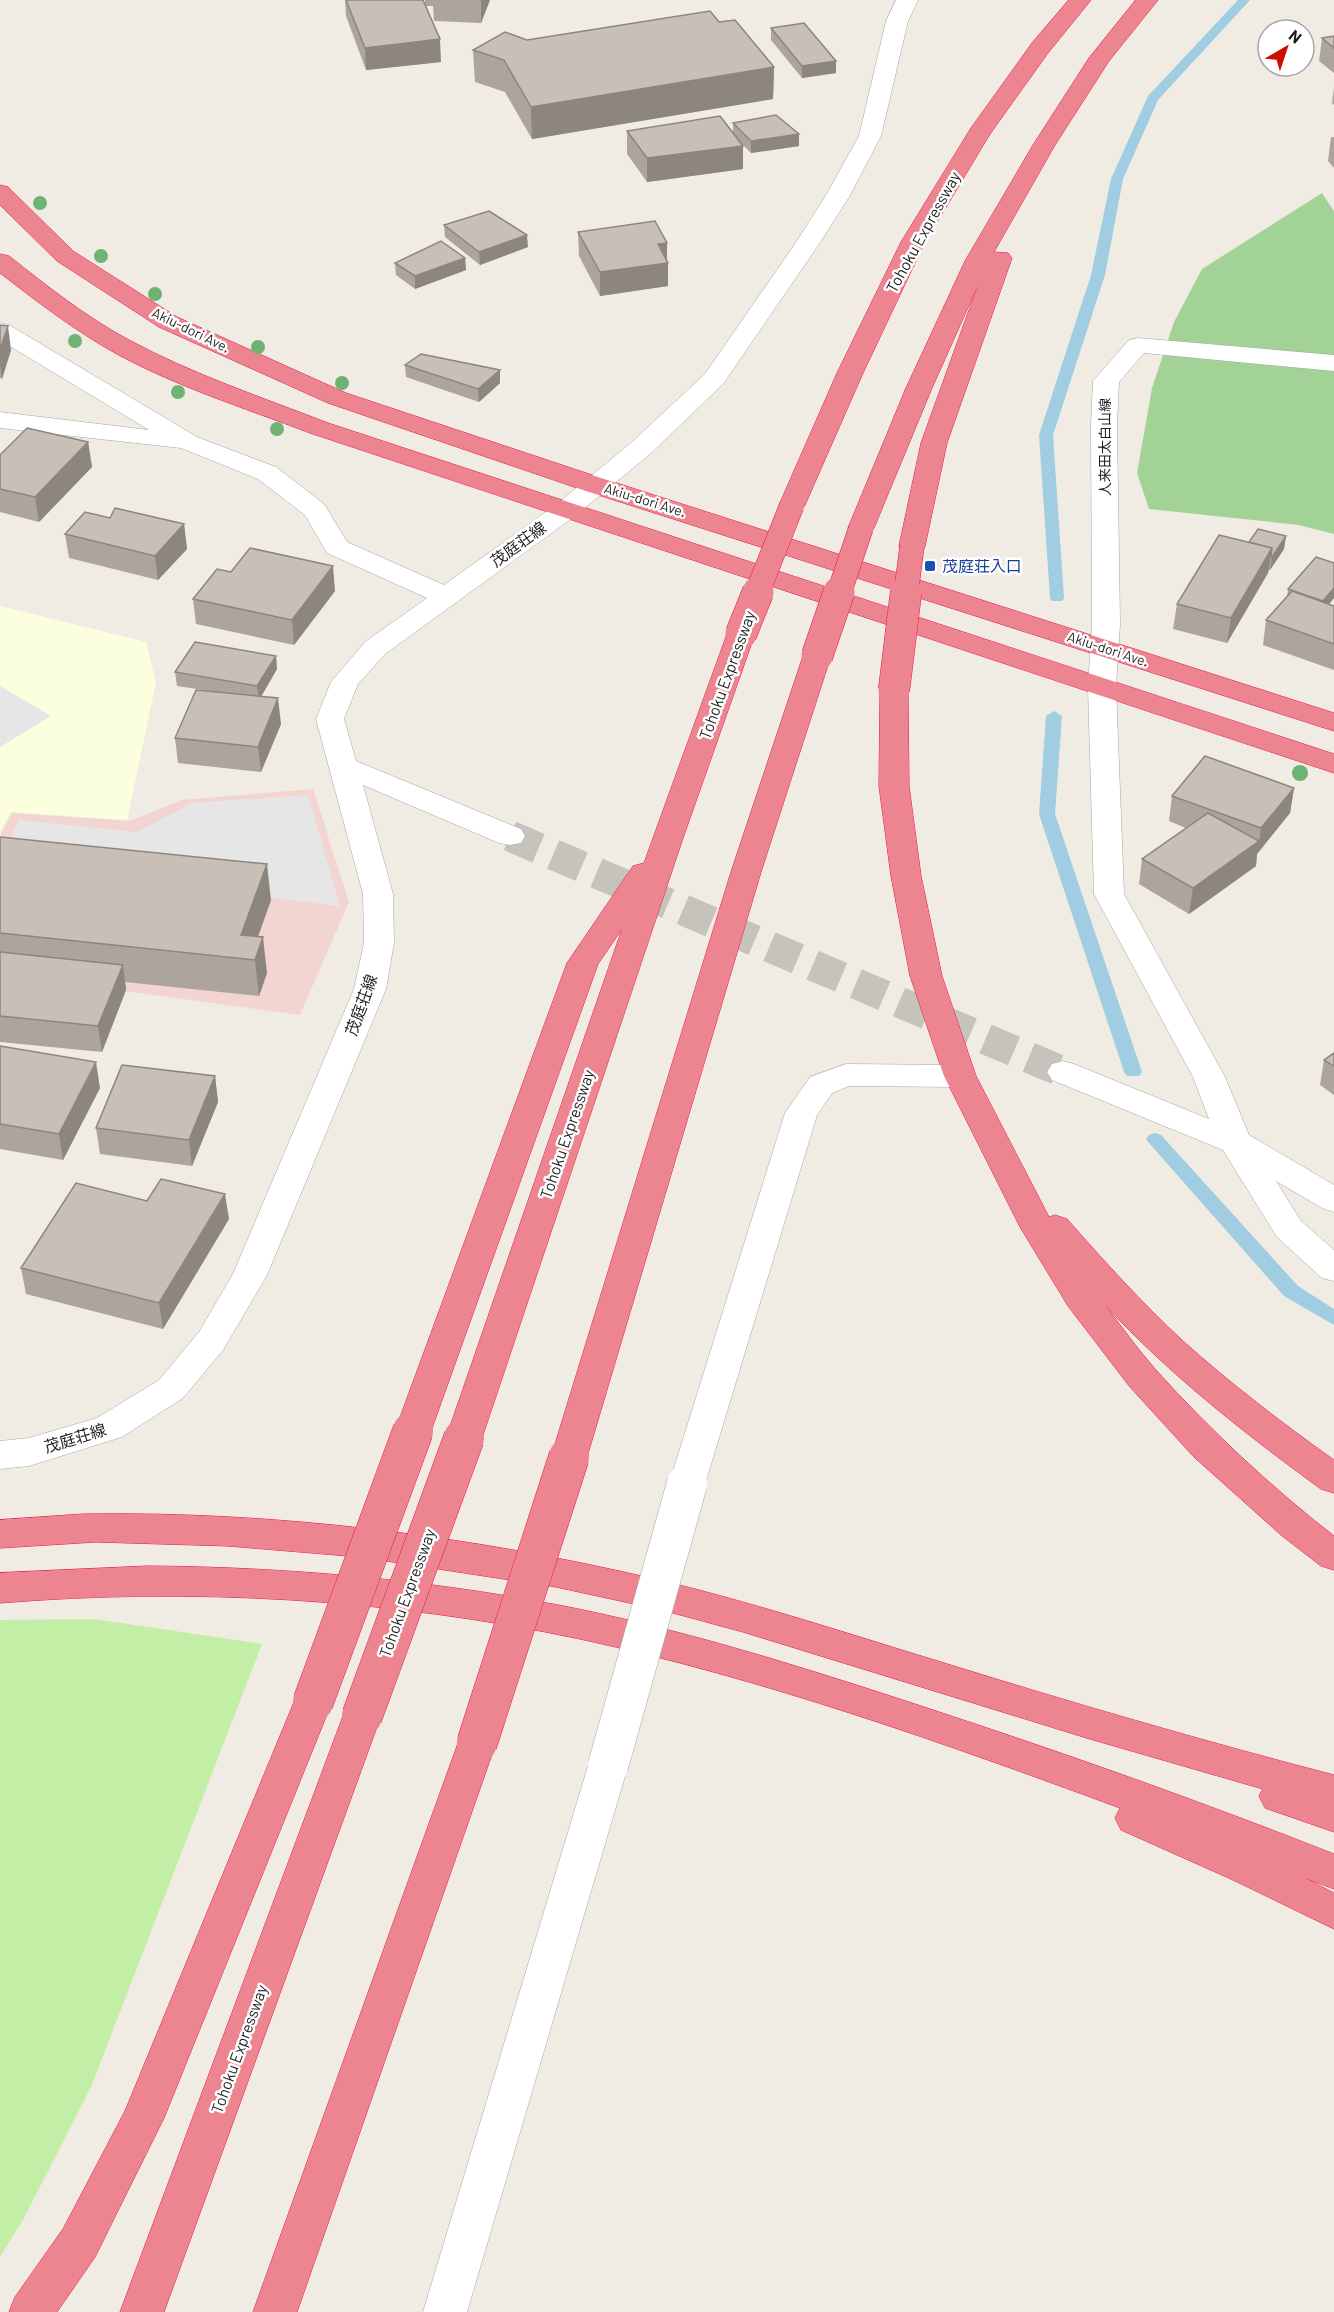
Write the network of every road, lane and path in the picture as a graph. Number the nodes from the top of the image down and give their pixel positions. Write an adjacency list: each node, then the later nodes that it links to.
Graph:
1 (908, 0): 11 (street, 茂庭荘線)
2 (1080, 0): 20 (highway, Tohoku Expressway, bridge)
3 (1147, 0): 4 (highway)
4 (1044, 145): 22 (highway, bridge); 40 (highway, bridge)
5 (0, 192): 11 (highway, Akiu-dori Ave.)
6 (0, 261): 12 (highway, Akiu-dori Ave.)
7 (0, 330): 10 (street)
8 (1334, 363): 14 (street, 人来田太白山線)
9 (0, 420): 10 (street)
10 (188, 442): 13 (street)
11 (595, 485): 12 (street, 茂庭荘線); 14 (highway, Akiu-dori Ave.)
12 (566, 510): 13 (street, 茂庭荘線); 15 (highway, Akiu-dori Ave.)
13 (447, 596): 18 (street, 茂庭荘線)
14 (1103, 647): 15 (street, 人来田太白山線); 16 (highway, Akiu-dori Ave.)
15 (1102, 687): 17 (highway, Akiu-dori Ave.); 23 (street, 人来田太白山線)
16 (1334, 722)
17 (1334, 764)
18 (342, 766): 19 (street); 27 (street, 茂庭荘線)
19 (510, 836)
20 (668, 838): 38 (highway, bridge); 39 (highway, Tohoku Expressway, bridge)
21 (1063, 1072): 23 (street)
22 (960, 1076): 24 (highway); 41 (street, bridge)
23 (1235, 1142): 25 (street); 26 (street, 人来田太白山線)
24 (1001, 1156): 28 (highway); 30 (highway)
25 (1334, 1200)
26 (1334, 1269)
27 (0, 1455)
28 (1334, 1479)
29 (0, 1534): 33 (highway)
30 (1334, 1556)
31 (0, 1588): 32 (highway)
32 (752, 1668): 36 (highway); 37 (highway)
33 (946, 1680): 34 (highway); 35 (highway)
34 (1334, 1791)
35 (1334, 1816)
36 (1334, 1872)
37 (1334, 1912)
38 (31, 2312)
39 (142, 2312)
40 (275, 2312)
41 (445, 2312)

